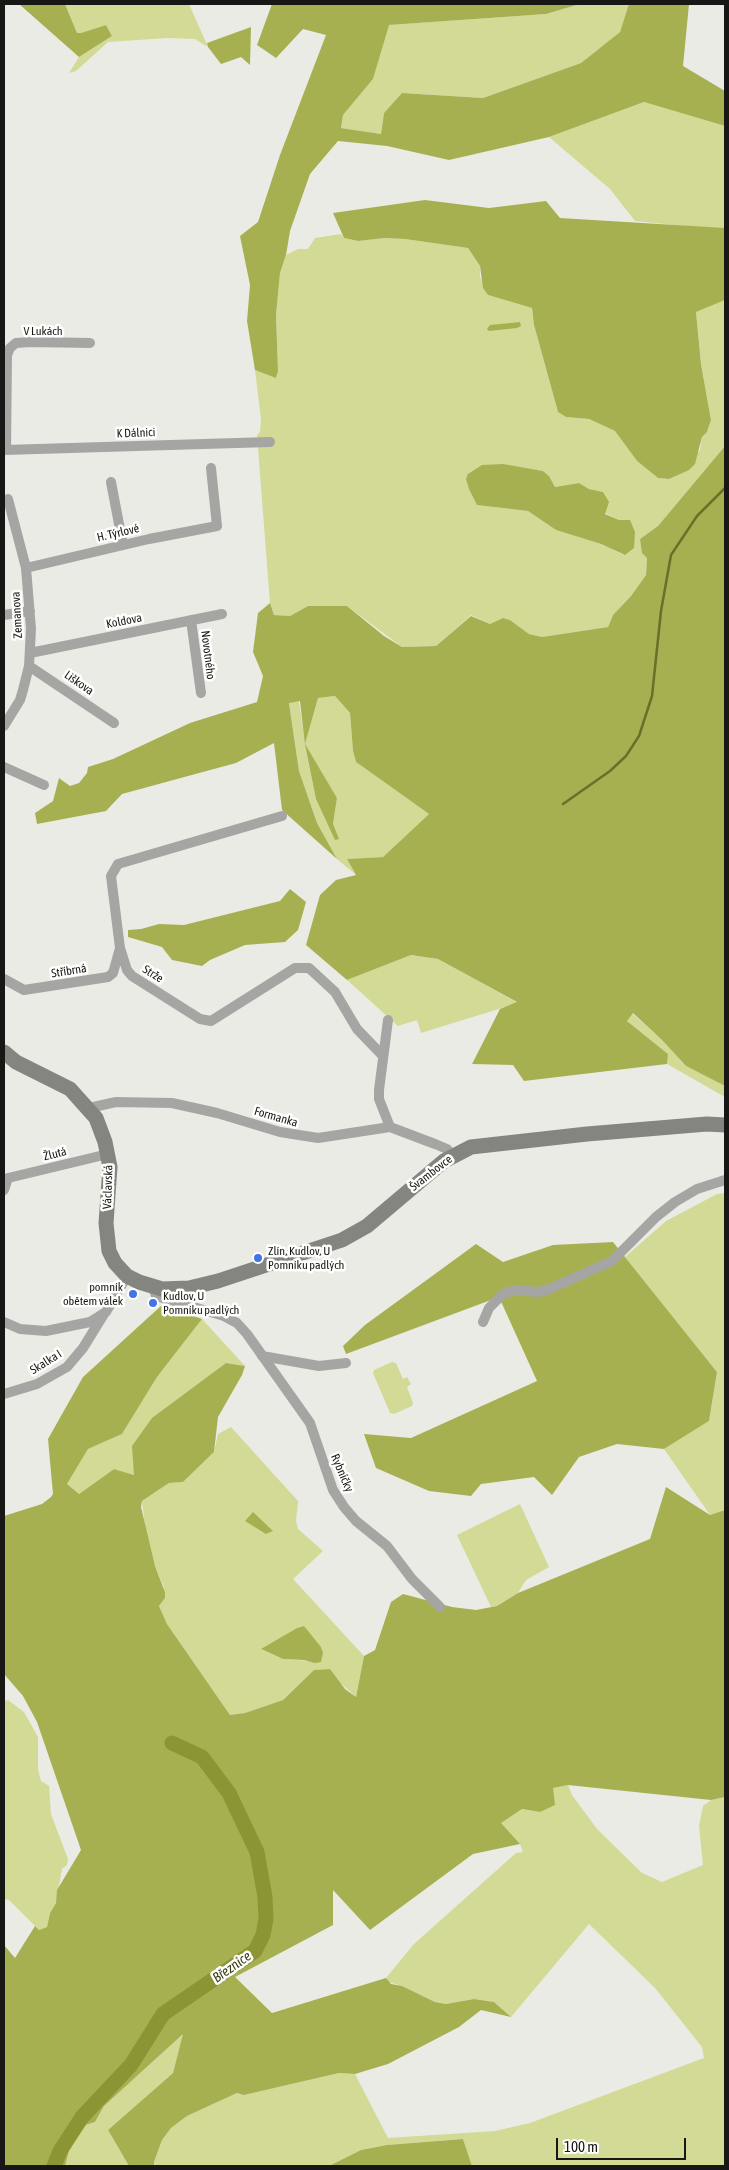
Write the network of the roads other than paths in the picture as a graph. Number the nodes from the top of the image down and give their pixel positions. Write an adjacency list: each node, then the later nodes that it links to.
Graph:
1 (90, 343): 2 (street, V Lukách)
2 (6, 352): 4 (street, V Lukách)
3 (270, 442): 4 (street, K Dálnici)
4 (5, 450)
5 (211, 468): 8 (street, H. Týrlové)
6 (111, 482): 8 (street)
7 (8, 499): 9 (street, Zemanova)
8 (123, 545): 9 (street, H. Týrlové)
9 (26, 568): 10 (street, Zemanova)
10 (30, 611): 12 (street); 14 (street, Zemanova)
11 (222, 614): 13 (street, Koldova)
12 (4, 615)
13 (191, 620): 14 (street, Koldova); 16 (street, Novotného)
14 (30, 653): 15 (street, Zemanova)
15 (29, 666): 17 (street, Liškova); 18 (street, Zemanova)
16 (201, 693)
17 (114, 723)
18 (4, 726)
19 (4, 768): 20 (street)
20 (44, 785)
21 (282, 816): 22 (street, Strže)
22 (120, 948): 23 (street, Stříbrná); 26 (street, Strže)
23 (4, 979)
24 (388, 1020): 26 (street)
25 (4, 1052): 27 (street, Václavská)
26 (383, 1056): 29 (street)
27 (88, 1108): 29 (street, Formanka); 30 (street, Václavská)
28 (725, 1125): 31 (street, Švambovce)
29 (390, 1127): 31 (street)
30 (108, 1154): 32 (street, Žlutá); 35 (street, Václavská)
31 (452, 1155): 36 (street, Švambovce)
32 (6, 1179): 34 (street, Žlutá)
33 (725, 1180): 39 (street)
34 (4, 1190)
35 (127, 1276): 36 (street, Švambovce); 37 (street, Skalka I)
36 (153, 1287): 40 (street, Rybníčky)
37 (106, 1312): 38 (street); 42 (street, Skalka I)
38 (4, 1322)
39 (484, 1322)
40 (262, 1356): 41 (street); 43 (street, Rybníčky)
41 (346, 1363)
42 (4, 1394)
43 (440, 1606)

